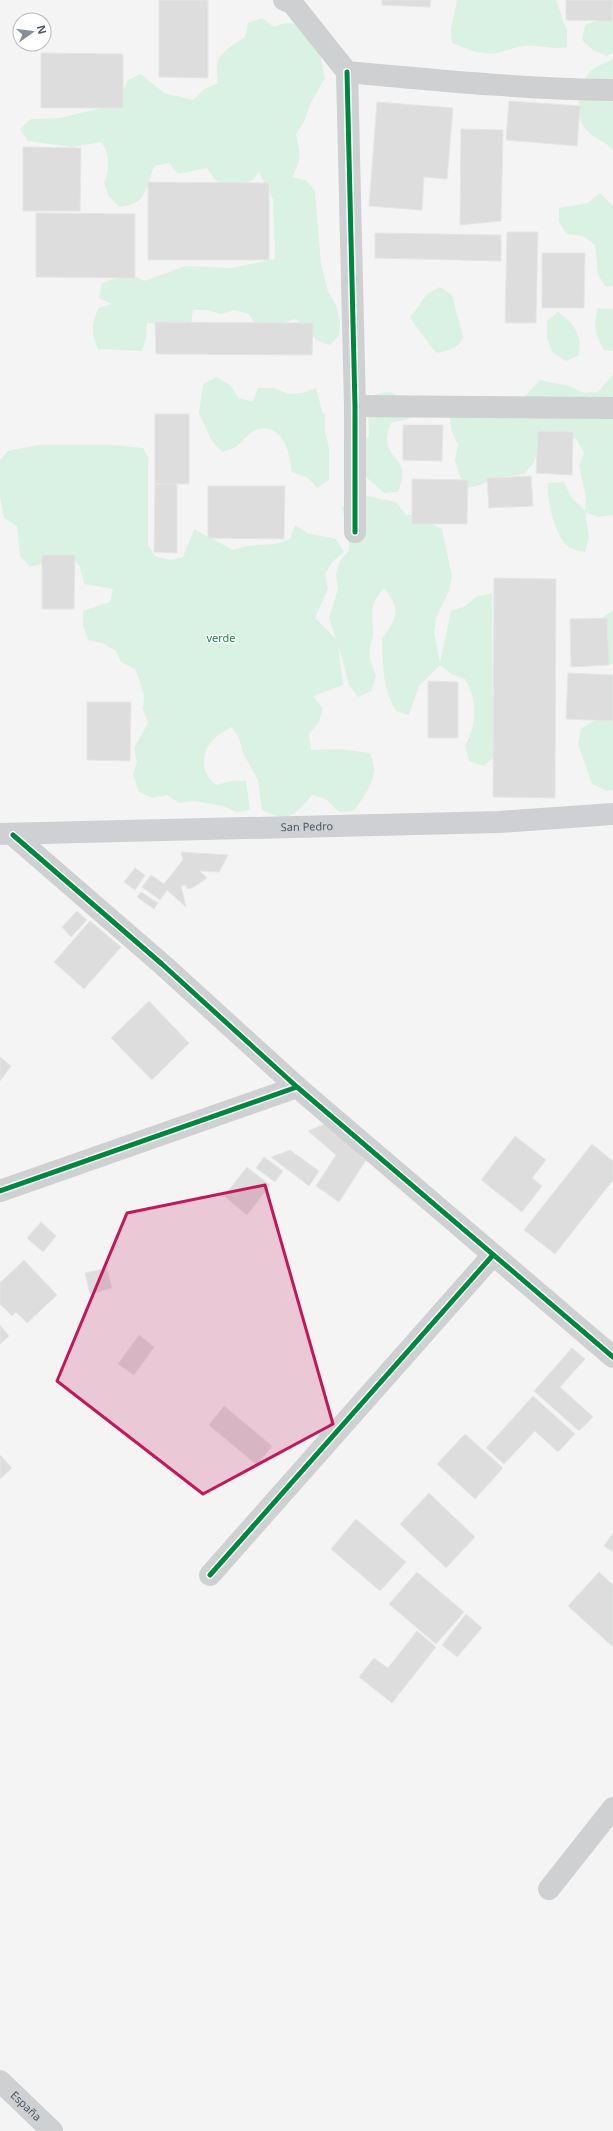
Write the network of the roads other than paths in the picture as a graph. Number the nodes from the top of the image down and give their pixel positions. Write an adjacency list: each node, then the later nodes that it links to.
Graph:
1 (290, 1): 2 (street)
2 (347, 72): 3 (street); 4 (street)
3 (613, 90)
4 (354, 406): 5 (street); 6 (street)
5 (613, 408)
6 (355, 532)
7 (613, 814): 8 (main road, San Pedro)
8 (6, 835): 9 (street)
9 (297, 1087): 10 (street); 11 (street)
10 (0, 1191)
11 (493, 1255): 12 (street); 13 (street)
12 (613, 1358)
13 (210, 1575)
14 (613, 1808): 15 (street)
15 (549, 1889)
16 (0, 2081): 17 (street, España)
17 (52, 2131)

